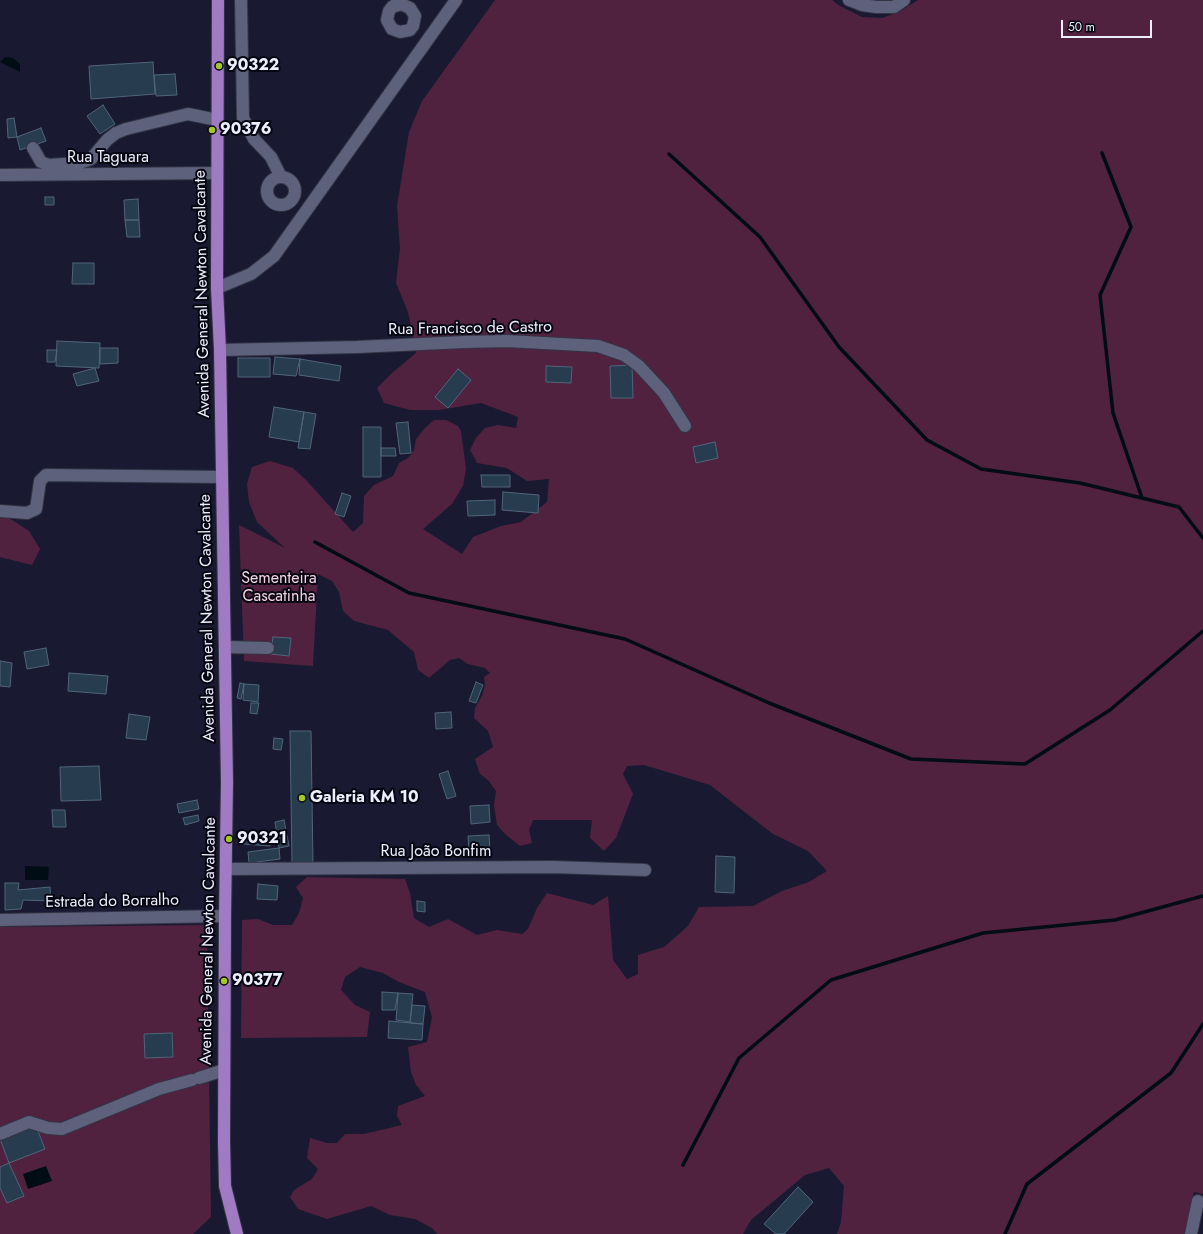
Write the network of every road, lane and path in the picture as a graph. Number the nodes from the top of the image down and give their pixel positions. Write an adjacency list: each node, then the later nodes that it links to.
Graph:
1 (218, 0): 6 (main road, Avenida General Newton Cavalcante)
2 (241, 0): 10 (street)
3 (456, 0): 11 (street)
4 (849, 0): 5 (street)
5 (904, 0)
6 (217, 120): 7 (street); 8 (main road, Avenida General Newton Cavalcante)
7 (33, 148)
8 (216, 173): 9 (street, Rua Taguara); 11 (main road, Avenida General Newton Cavalcante)
9 (0, 175)
10 (281, 177)
11 (217, 288): 12 (main road, Avenida General Newton Cavalcante)
12 (220, 350): 13 (street, Rua Francisco de Castro); 14 (main road, Avenida General Newton Cavalcante)
13 (685, 426)
14 (222, 477): 15 (street); 16 (main road, Avenida General Newton Cavalcante)
15 (0, 511)
16 (225, 647): 17 (street); 18 (main road, Avenida General Newton Cavalcante)
17 (268, 648)
18 (226, 869): 19 (street, Rua João Bonfim); 20 (main road, Avenida General Newton Cavalcante)
19 (645, 870)
20 (224, 916): 21 (street, Estrada do Borralho); 22 (main road, Avenida General Newton Cavalcante)
21 (0, 920)
22 (224, 1070): 23 (street); 25 (main road, Avenida General Newton Cavalcante)
23 (0, 1134)
24 (1198, 1201): 26 (street)
25 (236, 1234)
26 (1191, 1234)

